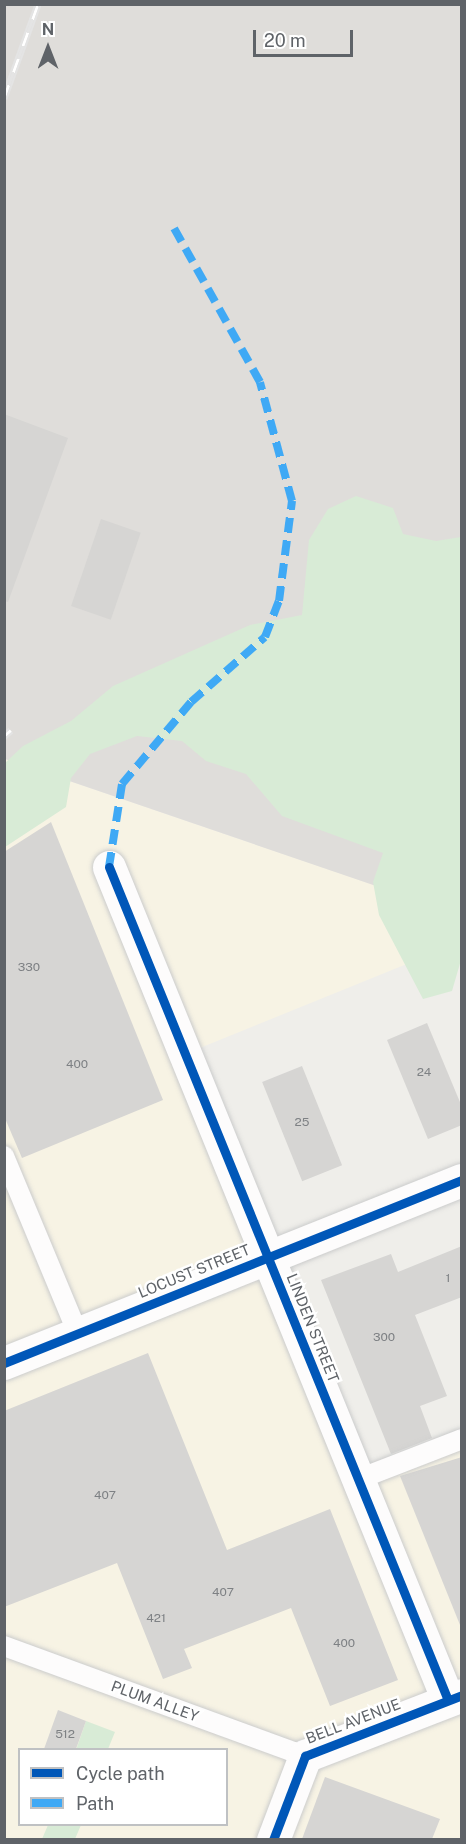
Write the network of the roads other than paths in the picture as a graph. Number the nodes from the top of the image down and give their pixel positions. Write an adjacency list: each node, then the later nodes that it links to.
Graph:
1 (109, 867): 4 (street, LINDEN STREET)
2 (4, 1156): 5 (lane)
3 (462, 1180): 4 (street, LOCUST STREET)
4 (268, 1258): 5 (street, LOCUST STREET); 8 (street, LINDEN STREET)
5 (78, 1334): 6 (street, LOCUST STREET)
6 (4, 1363)
7 (462, 1439): 8 (lane)
8 (359, 1479): 10 (street, LINDEN STREET)
9 (4, 1646): 11 (lane, PLUM ALLEY)
10 (455, 1697): 11 (street, BELL AVENUE)
11 (305, 1756): 12 (street, BELL AVENUE)
12 (273, 1839)

